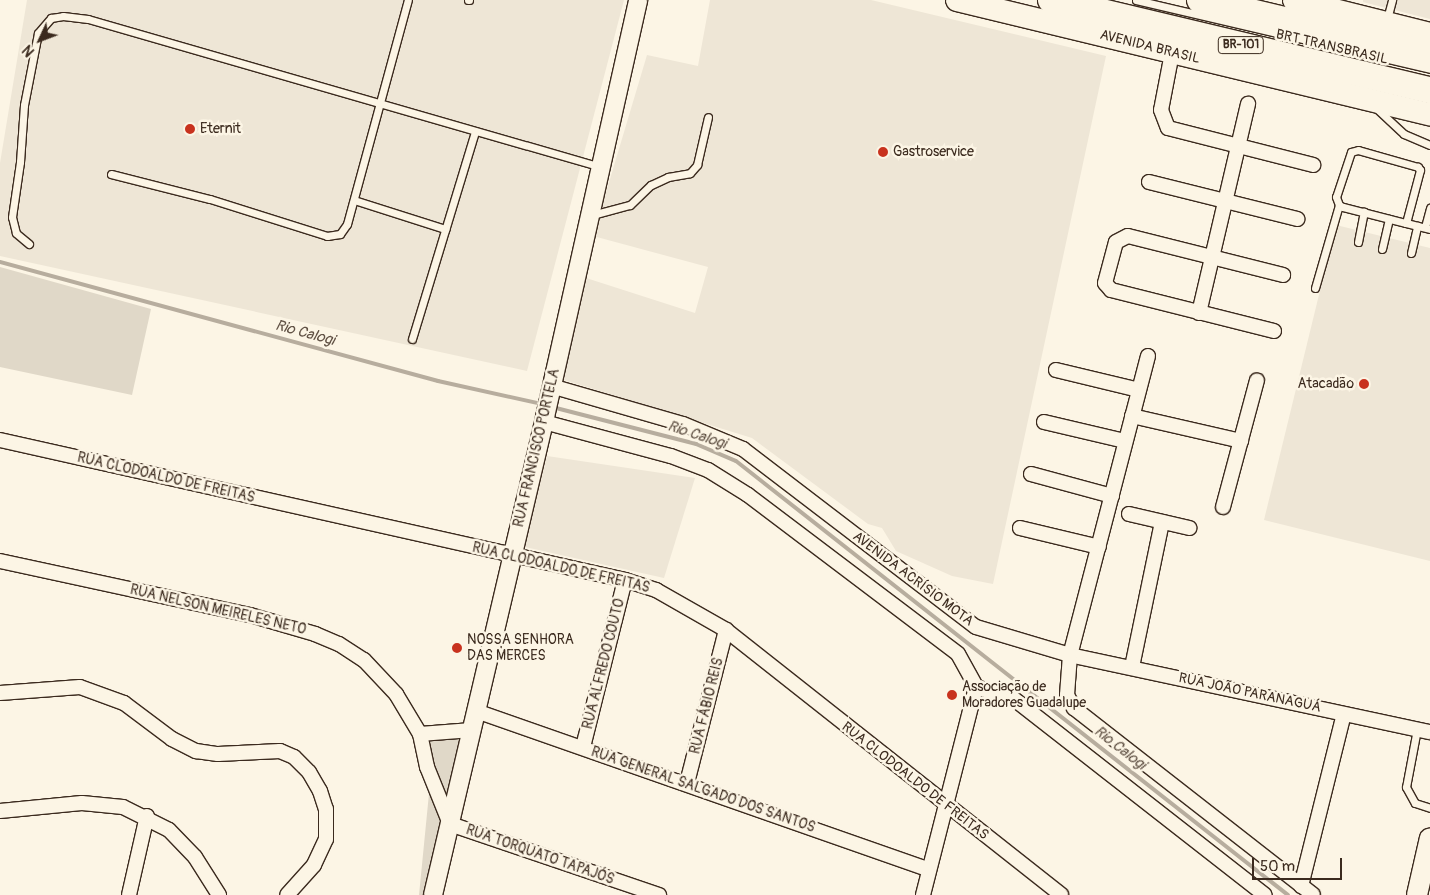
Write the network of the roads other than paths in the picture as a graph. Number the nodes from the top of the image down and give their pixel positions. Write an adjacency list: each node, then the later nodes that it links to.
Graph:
1 (408, 0): 19 (lane)
2 (638, 0): 27 (street, RUA FRANCISCO PORTELA)
3 (957, 0): 13 (main road, AVENIDA BRASIL)
4 (1051, 0): 17 (highway, AVENIDA BRASIL / BR-101)
5 (1082, 0): 16 (lane, BRT TRANSBRASIL)
6 (1136, 0): 15 (lane, BRT TRANSBRASIL)
7 (1200, 0): 14 (highway, BR-101)
8 (1294, 0): 10 (main road)
9 (1392, 0): 11 (lane)
10 (1324, 4): 11 (main road)
11 (1386, 22): 12 (main road)
12 (1430, 34)
13 (1172, 54): 18 (main road, AVENIDA BRASIL); 25 (street)
14 (1430, 55)
15 (1430, 69)
16 (1430, 84)
17 (1430, 90)
18 (1367, 98): 21 (main road, AVENIDA BRASIL); 24 (lane)
19 (379, 104): 23 (lane); 30 (lane); 43 (lane)
20 (1248, 104): 25 (street)
21 (1430, 114)
22 (708, 117): 35 (lane)
23 (474, 131): 27 (lane); 41 (lane)
24 (1430, 145)
25 (1239, 147): 26 (street); 31 (street)
26 (1313, 165)
27 (601, 167): 35 (street, RUA FRANCISCO PORTELA)
28 (112, 174): 30 (lane)
29 (1149, 182): 31 (street)
30 (354, 200): 41 (lane)
31 (1226, 201): 36 (street); 46 (street)
32 (1339, 205): 34 (lane); 38 (lane); 48 (lane)
33 (1430, 208): 40 (lane)
34 (1364, 212): 37 (lane); 42 (lane)
35 (590, 215): 55 (street, RUA FRANCISCO PORTELA)
36 (1298, 219)
37 (1389, 219): 38 (lane); 44 (lane)
38 (1406, 223): 39 (lane)
39 (1416, 226): 40 (lane); 45 (lane)
40 (1427, 228)
41 (445, 229): 51 (lane)
42 (1358, 242)
43 (29, 244)
44 (1382, 249)
45 (1411, 253)
46 (1212, 257): 47 (street); 49 (street); 49 (street)
47 (1283, 276)
48 (1315, 288)
49 (1199, 313): 50 (street)
50 (1274, 331)
51 (412, 339)
52 (1148, 356): 56 (street)
53 (1056, 370): 56 (street)
54 (1257, 380): 61 (street)
55 (551, 389): 58 (street, RUA FRANCISCO PORTELA); 75 (street, AVENIDA ACRÍSIO MOTA)
56 (1139, 390): 57 (street)
57 (1132, 416): 61 (street); 62 (street)
58 (544, 420): 71 (street, RUA FRANCISCO PORTELA); 77 (street)
59 (1044, 422): 62 (street)
60 (0, 440): 71 (street, RUA CLODOALDO DE FREITAS)
61 (1241, 441): 65 (street)
62 (1126, 442): 64 (street)
63 (1031, 474): 64 (street)
64 (1112, 496): 70 (street)
65 (1223, 506)
66 (1129, 514): 67 (street)
67 (1162, 522): 69 (street); 76 (street)
68 (1020, 528): 70 (street)
69 (1189, 528)
70 (1099, 547): 75 (street)
71 (512, 557): 73 (street, RUA CLODOALDO DE FREITAS); 79 (street, RUA FRANCISCO PORTELA)
72 (0, 561): 83 (street, RUA NELSON MEIRELES NETO)
73 (625, 580): 74 (street, RUA CLODOALDO DE FREITAS); 84 (street, RUA ALFREDO COUTO)
74 (726, 630): 85 (street, RUA FÁBIO REIS); 86 (street, RUA CLODOALDO DE FREITAS)
75 (1070, 655): 76 (street, RUA JOÃO PARANAGUÁ); 93 (street)
76 (1132, 667): 80 (street, RUA JOÃO PARANAGUÁ)
77 (976, 687): 86 (street); 101 (street)
78 (0, 693): 96 (street)
79 (476, 710): 81 (street, RUA FRANCISCO PORTELA); 84 (street, RUA GENERAL SALGADO DOS SANTOS)
80 (1344, 714): 82 (street, RUA JOÃO PARANAGUÁ); 93 (street)
81 (472, 730): 83 (street); 90 (street, RUA FRANCISCO PORTELA)
82 (1424, 731): 87 (lane)
83 (420, 734): 90 (street, RUA NELSON MEIRELES NETO)
84 (583, 747): 85 (street, RUA GENERAL SALGADO DOS SANTOS)
85 (687, 783): 92 (street, RUA GENERAL SALGADO DOS SANTOS)
86 (944, 805): 92 (street); 100 (street, RUA CLODOALDO DE FREITAS)
87 (1430, 808)
88 (0, 811): 89 (street)
89 (147, 816): 94 (street); 95 (street)
90 (450, 824): 97 (street, RUA FRANCISCO PORTELA); 98 (street, RUA TORQUATO TAPAJÓS)
91 (1430, 838): 103 (main road)
92 (929, 870): 99 (street)
93 (1301, 886): 102 (street)
94 (129, 895)
95 (219, 895)
96 (287, 895)
97 (433, 895)
98 (659, 895)
99 (923, 895)
100 (1060, 895)
101 (1265, 895)
102 (1313, 895)
103 (1417, 895)

